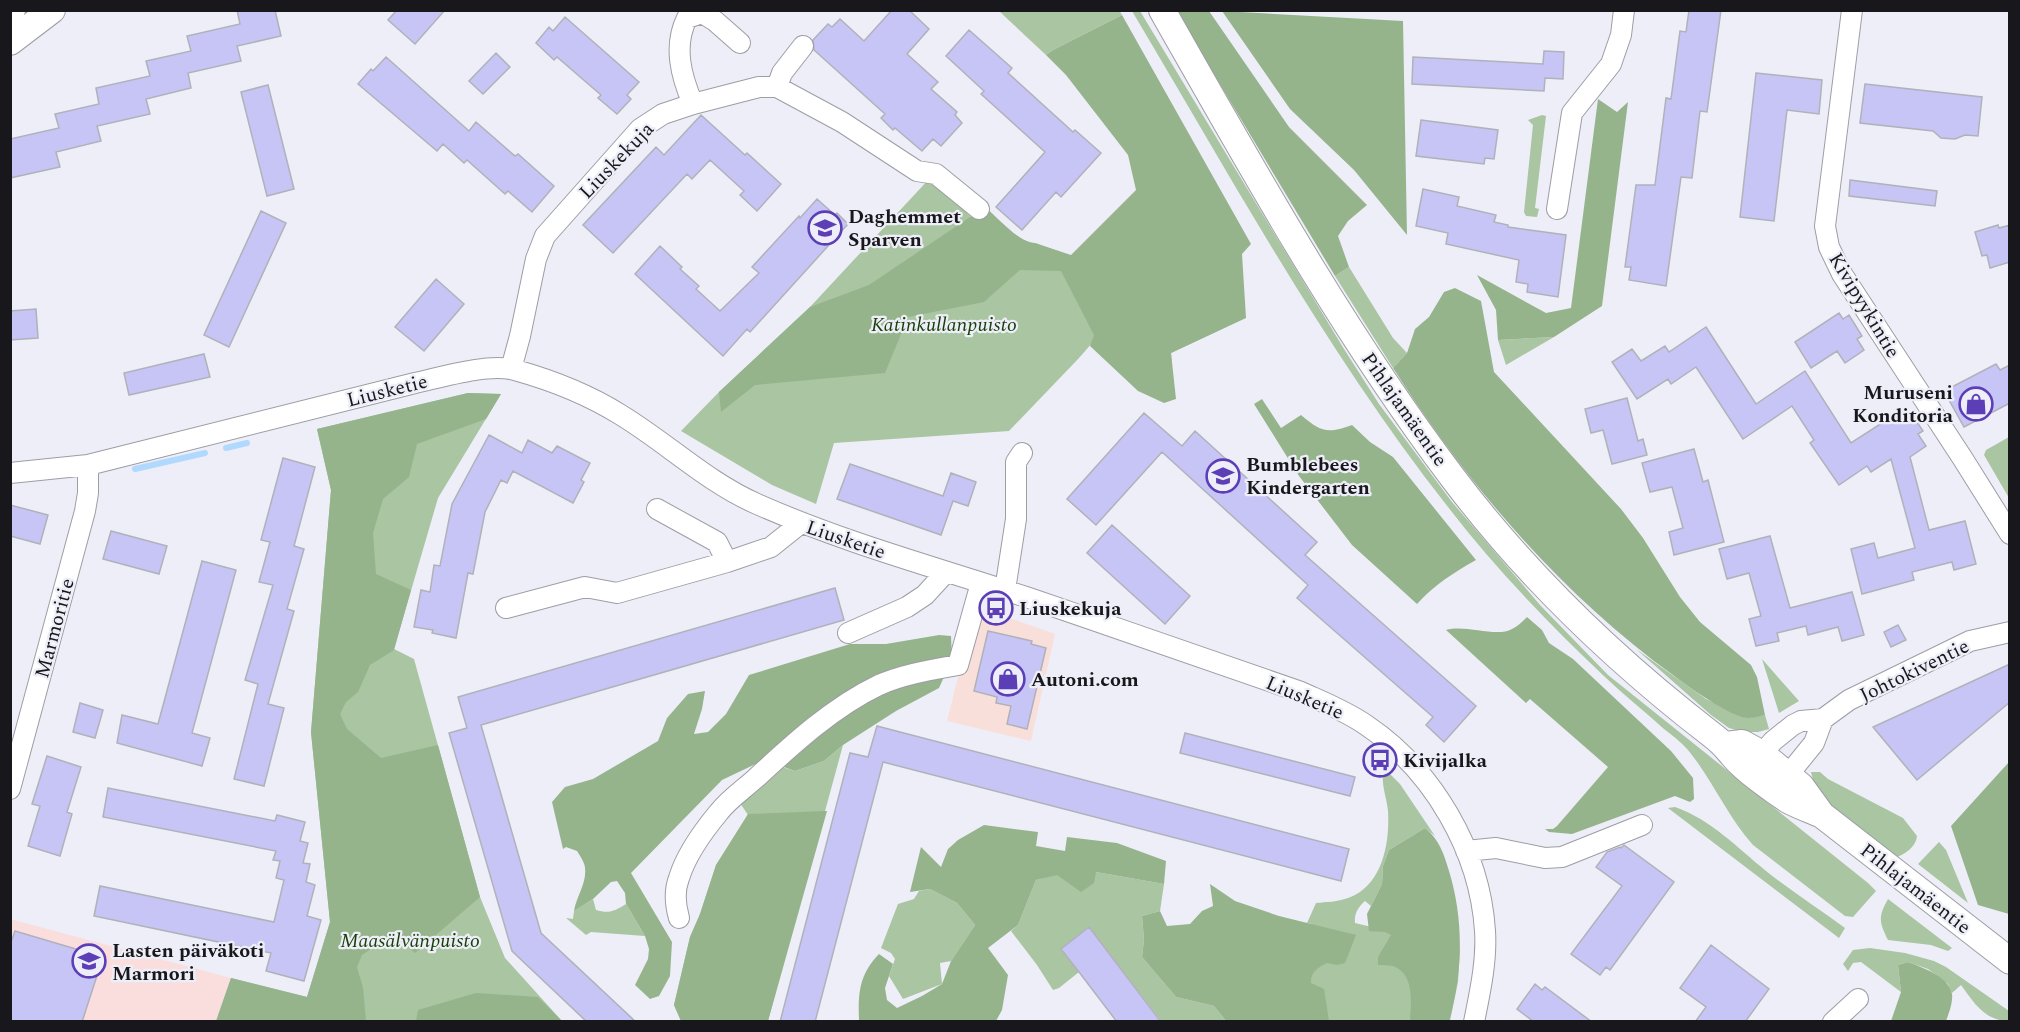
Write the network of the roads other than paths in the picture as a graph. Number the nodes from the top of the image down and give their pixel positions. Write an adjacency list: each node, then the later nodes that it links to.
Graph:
1 (52, 10): 5 (main road)
2 (1162, 10): 27 (main road, Pihlajamäentie)
3 (1624, 10): 11 (street)
4 (1852, 10): 18 (street, Kivipyykintie)
5 (10, 42)
6 (740, 43): 9 (street)
7 (803, 46): 8 (street)
8 (777, 87): 9 (street, Liuskekuja); 10 (street)
9 (693, 104): 12 (street, Liuskekuja)
10 (979, 209)
11 (1557, 209)
12 (512, 369): 14 (street, Liusketie); 17 (street, Liusketie)
13 (1022, 453): 22 (street)
14 (88, 465): 15 (street, Liusketie); 29 (street, Marmoritie)
15 (10, 473)
16 (657, 509): 19 (street)
17 (801, 523): 19 (street); 20 (street, Liusketie)
18 (2010, 534)
19 (727, 562): 23 (street)
20 (946, 572): 21 (street, Liusketie); 25 (street)
21 (981, 583): 22 (street, Liusketie); 33 (street)
22 (1005, 590): 32 (street, Liusketie)
23 (506, 608)
24 (2010, 632): 26 (street, Johtokiventie)
25 (848, 633)
26 (1823, 718): 27 (street, Johtokiventie); 28 (street)
27 (1762, 767): 28 (main road, Pihlajamäentie); 30 (main road, Pihlajamäentie)
28 (1788, 775): 30 (main road, Pihlajamäentie)
29 (10, 789)
30 (1822, 815): 34 (main road, Pihlajamäentie)
31 (1642, 825): 32 (street)
32 (1466, 851): 36 (street, Liusketie)
33 (679, 918)
34 (2010, 961)
35 (1858, 999): 37 (street)
36 (1474, 1022)
37 (1833, 1022)

